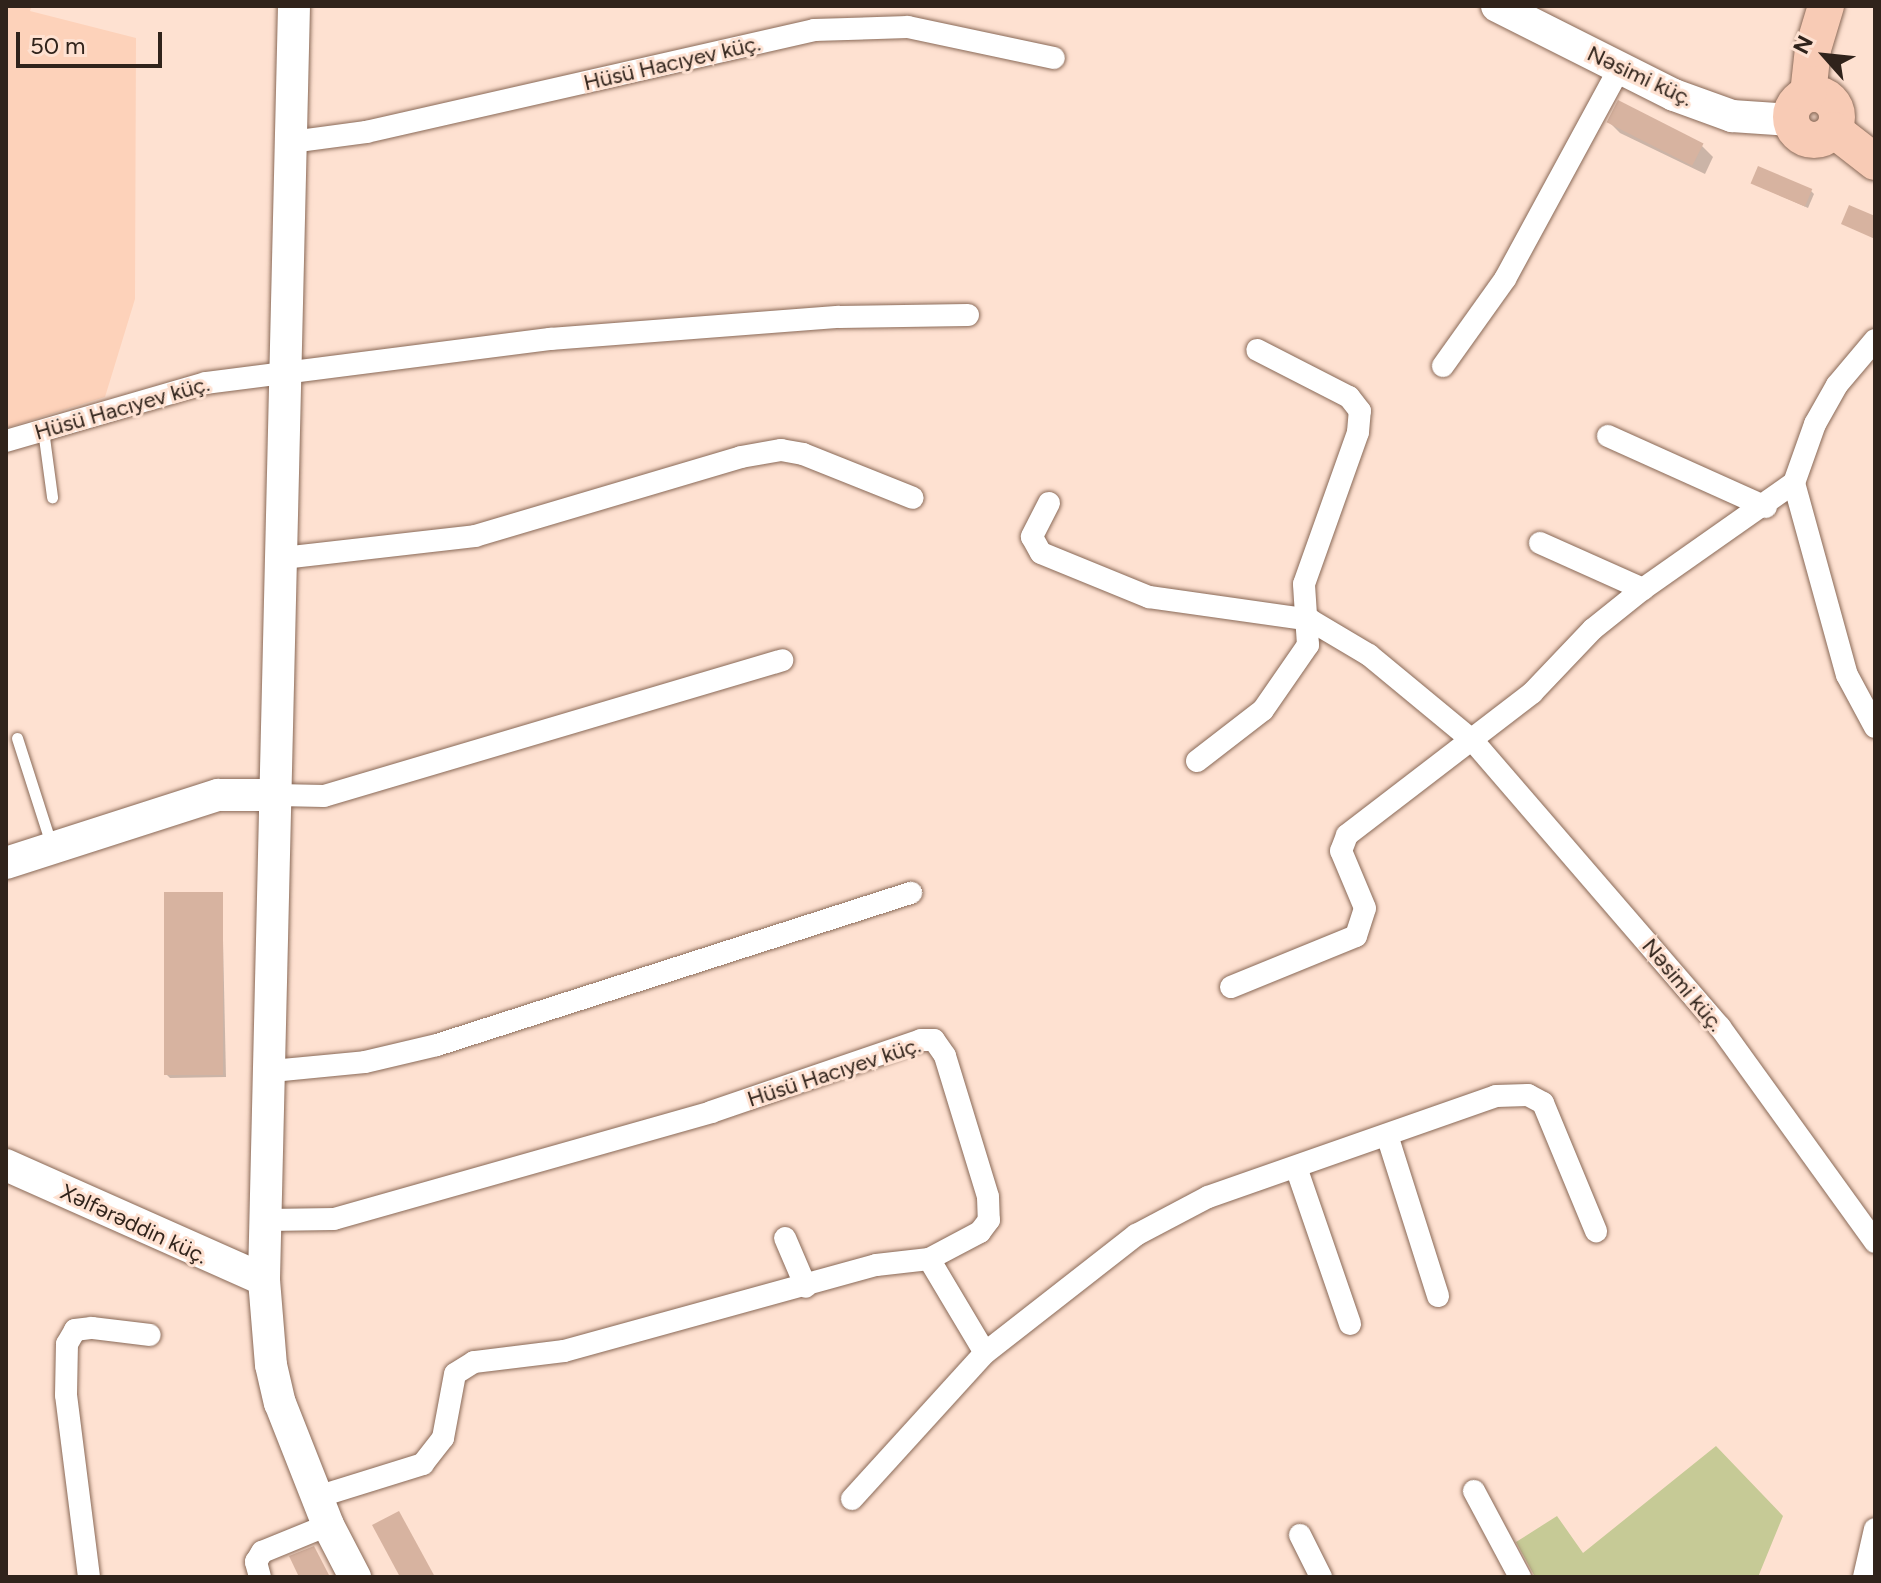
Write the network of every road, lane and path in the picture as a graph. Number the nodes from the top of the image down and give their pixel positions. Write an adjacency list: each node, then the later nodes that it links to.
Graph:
1 (294, 6): 7 (main road)
2 (1497, 6): 5 (main road, Nəsimi küç.)
3 (1826, 6): 6 (main road)
4 (1054, 58): 7 (street, Hüsü Hacıyev küç.)
5 (1620, 67): 6 (main road, Nəsimi küç.); 12 (street)
6 (1800, 107): 8 (main road)
7 (292, 142): 13 (main road)
8 (1875, 162)
9 (968, 315): 13 (street, Hüsü Hacıyev küç.)
10 (1875, 340): 17 (street)
11 (1257, 350): 25 (street)
12 (1443, 366)
13 (287, 372): 14 (street, Hüsü Hacıyev küç.); 23 (main road)
14 (43, 430): 16 (street, Hüsü Hacıyev küç.); 18 (lane)
15 (1608, 436): 21 (street)
16 (6, 441)
17 (1794, 483): 21 (street); 27 (street)
18 (52, 497)
19 (913, 498): 23 (street)
20 (1049, 503): 25 (street, Nəsimi küç.)
21 (1766, 507): 24 (street)
22 (1540, 543): 24 (street)
23 (283, 558): 31 (main road)
24 (1643, 589): 29 (street)
25 (1310, 620): 29 (street, Nəsimi küç.); 30 (street)
26 (782, 660): 31 (street)
27 (1875, 727)
28 (17, 738): 32 (lane)
29 (1473, 741): 35 (street); 43 (street, Nəsimi küç.)
30 (1197, 761)
31 (277, 795): 32 (main road); 36 (main road)
32 (52, 847): 33 (main road)
33 (6, 863)
34 (911, 893): 36 (street)
35 (1231, 987)
36 (272, 1071): 40 (main road)
37 (1387, 1135): 39 (street); 41 (street); 47 (street)
38 (6, 1165): 45 (main road, Xəlfərəddin küç.)
39 (1296, 1167): 48 (street); 50 (street)
40 (268, 1220): 44 (street, Hüsü Hacıyev küç.); 45 (main road)
41 (1596, 1231)
42 (785, 1238): 46 (street)
43 (1875, 1242)
44 (929, 1259): 46 (street, Hüsü Hacıyev küç.); 50 (street)
45 (264, 1280): 53 (main road)
46 (806, 1287): 53 (street, Hüsü Hacıyev küç.)
47 (1438, 1296)
48 (1350, 1324)
49 (150, 1335): 56 (street)
50 (985, 1353): 52 (street)
51 (1474, 1491): 60 (street)
52 (852, 1499)
53 (322, 1511): 57 (street, Hüsü Hacıyev küç.); 58 (main road)
54 (1875, 1529): 61 (street)
55 (1300, 1535): 59 (street)
56 (89, 1577)
57 (260, 1577)
58 (355, 1577)
59 (1321, 1577)
60 (1520, 1577)
61 (1864, 1577)

